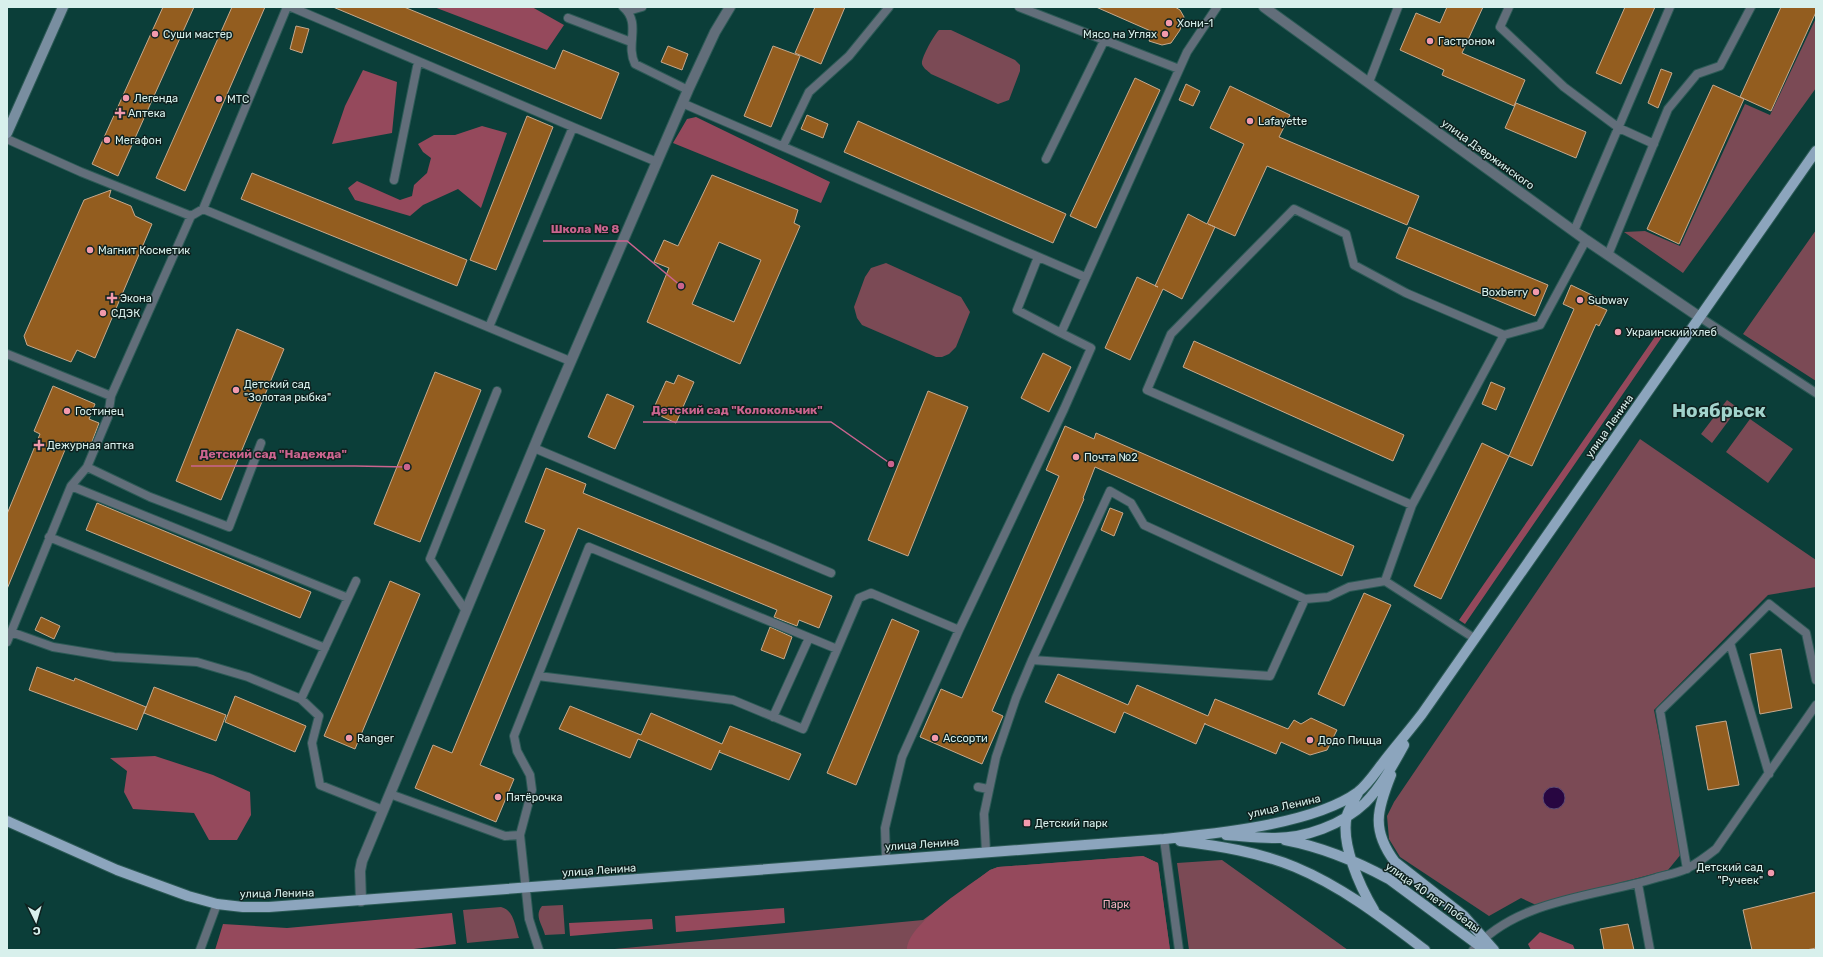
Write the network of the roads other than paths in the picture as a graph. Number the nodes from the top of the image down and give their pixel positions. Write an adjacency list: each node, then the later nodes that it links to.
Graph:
1 (63, 7): 25 (main road)
2 (287, 7): 33 (lane)
3 (291, 7): 18 (lane)
4 (642, 7): 14 (lane)
5 (730, 7): 21 (street)
6 (889, 7): 28 (lane)
7 (1019, 7): 16 (lane)
8 (1217, 7): 19 (lane)
9 (1264, 7): 20 (street, улица Дзержинского)
10 (1398, 7): 20 (lane)
11 (1509, 7): 24 (lane)
12 (1670, 7): 24 (lane)
13 (1751, 7): 27 (lane)
14 (626, 9): 17 (lane)
15 (568, 18): 17 (lane)
16 (1104, 41): 19 (lane); 30 (lane)
17 (631, 42): 21 (lane)
18 (418, 62): 23 (lane); 32 (lane)
19 (1180, 69): 39 (lane)
20 (1369, 82): 35 (street, улица Дзержинского)
21 (688, 90): 22 (street)
22 (682, 103): 28 (lane); 31 (street)
23 (573, 127): 31 (lane); 41 (lane)
24 (1619, 128): 27 (lane); 35 (lane)
25 (7, 133)
26 (7, 139): 34 (lane)
27 (1654, 144): 37 (lane)
28 (783, 146): 38 (lane)
29 (1816, 151): 40 (main road, улица Ленина)
30 (1046, 159)
31 (657, 162): 45 (street)
32 (394, 180)
33 (202, 209): 34 (lane); 41 (lane)
34 (191, 216): 48 (lane)
35 (1574, 231): 36 (street, улица Дзержинского)
36 (1586, 240): 37 (street, улица Дзержинского); 43 (lane)
37 (1608, 255): 40 (street, улица Дзержинского)
38 (1038, 257): 39 (lane); 42 (lane)
39 (1085, 277): 42 (lane)
40 (1701, 318): 47 (lane); 64 (main road, улица Ленина)
41 (489, 327): 45 (lane)
42 (1061, 333): 61 (lane)
43 (1504, 335): 53 (lane); 53 (lane)
44 (7, 354): 48 (lane)
45 (570, 362): 50 (street)
46 (497, 392): 60 (lane)
47 (1816, 393)
48 (111, 396): 51 (lane)
49 (261, 443): 51 (lane)
50 (534, 448): 55 (lane); 60 (street)
51 (87, 467): 52 (lane)
52 (71, 486): 54 (lane); 58 (lane)
53 (1412, 505): 57 (lane)
54 (49, 537): 62 (lane); 67 (lane)
55 (831, 573)
56 (356, 581): 58 (lane)
57 (1385, 581): 59 (lane); 64 (lane)
58 (348, 598): 67 (lane)
59 (1305, 599): 69 (lane); 69 (lane)
60 (466, 611): 81 (street)
61 (959, 630): 68 (lane); 90 (lane)
62 (11, 632): 65 (lane); 72 (lane)
63 (809, 638): 68 (lane); 70 (lane); 75 (lane)
64 (1474, 638): 74 (main road, улица Ленина)
65 (7, 642)
66 (1730, 643): 71 (lane); 77 (lane); 92 (lane)
67 (325, 648): 72 (lane)
68 (837, 649): 75 (lane)
69 (1032, 660): 79 (lane)
70 (538, 676): 75 (lane); 86 (lane)
71 (1816, 680)
72 (301, 699): 82 (lane)
73 (1816, 705): 77 (lane)
74 (1422, 714): 76 (main road, улица Ленина); 80 (main road, улица Ленина)
75 (773, 717)
76 (1400, 752): 83 (main road, улица Ленина); 98 (main road)
77 (1769, 774): 92 (lane)
78 (978, 786): 79 (lane)
79 (988, 789): 89 (lane)
80 (1360, 791): 83 (main road); 85 (main road, улица Ленина)
81 (390, 794): 82 (street); 86 (lane)
82 (383, 810): 95 (street)
83 (1347, 817): 87 (main road, улица Ленина); 91 (main road)
84 (7, 821): 96 (main road, улица Ленина)
85 (1208, 834): 87 (main road, улица Ленина); 88 (main road, улица Ленина)
86 (520, 835): 94 (lane)
87 (1275, 838): 91 (main road, улица 40 лет Победы)
88 (1164, 839): 89 (main road, улица Ленина); 97 (main road); 101 (lane)
89 (986, 852): 90 (main road, улица Ленина)
90 (886, 859): 94 (main road, улица Ленина)
91 (1351, 860): 97 (main road); 98 (main road, улица 40 лет Победы)
92 (1687, 869): 93 (lane)
93 (1638, 884): 98 (lane); 104 (lane)
94 (525, 888): 95 (main road, улица Ленина); 100 (lane)
95 (361, 901): 96 (main road, улица Ленина)
96 (217, 904): 99 (lane)
97 (1375, 912): 102 (main road)
98 (1480, 945): 103 (main road)
99 (200, 950)
100 (539, 950)
101 (1179, 950)
102 (1425, 950)
103 (1494, 950)
104 (1650, 950)

